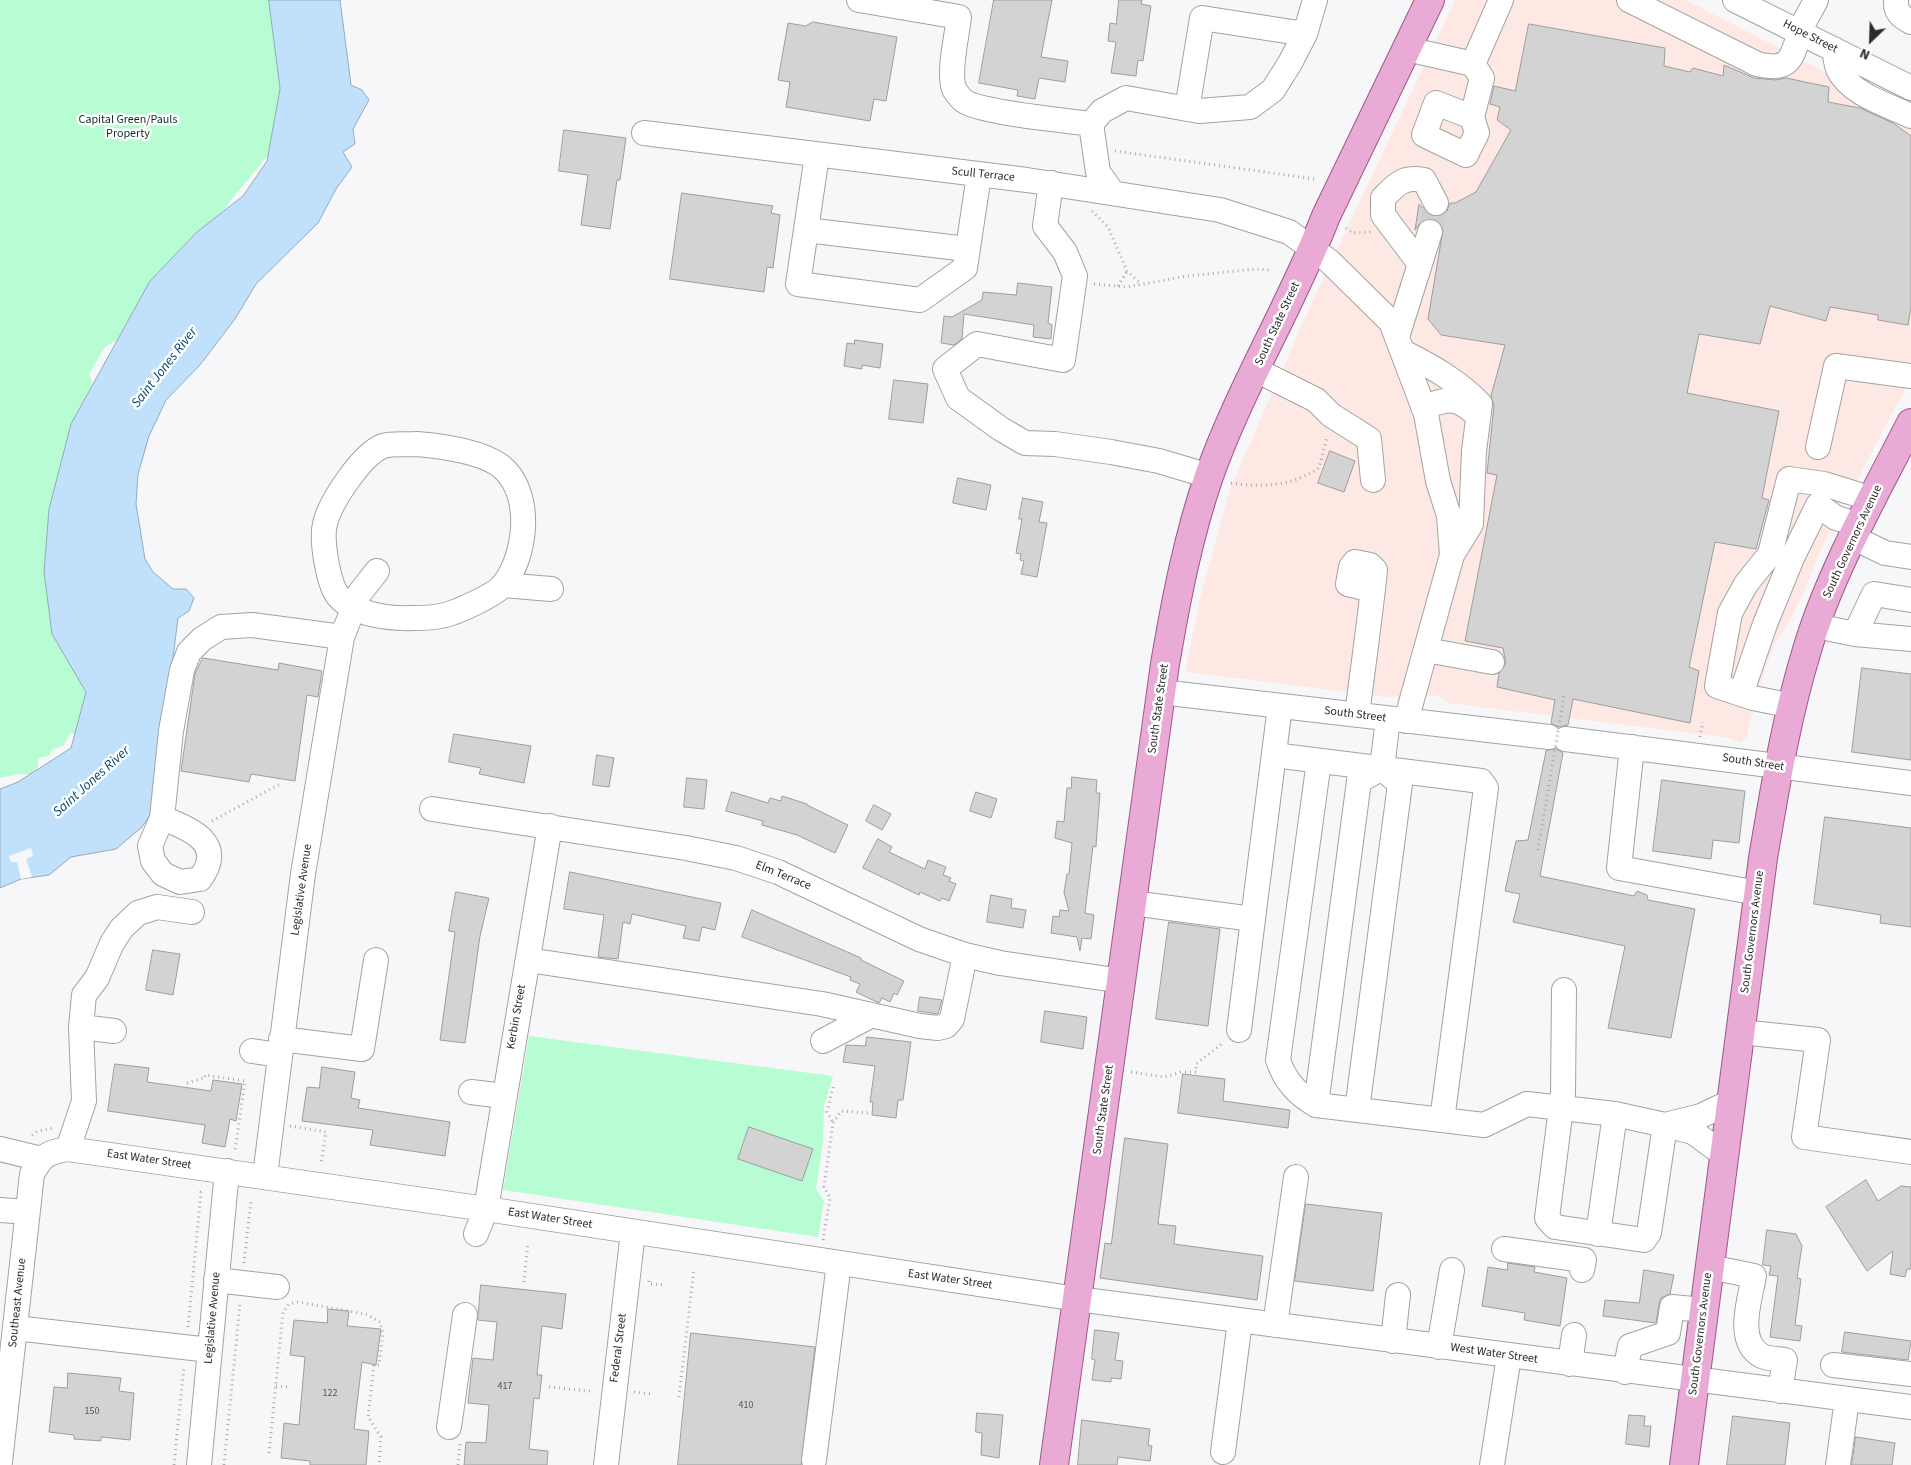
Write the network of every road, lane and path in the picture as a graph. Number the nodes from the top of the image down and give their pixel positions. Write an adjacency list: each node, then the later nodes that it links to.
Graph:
1 (859, 0): 9 (street)
2 (1315, 0): 12 (street)
3 (1430, 0): 13 (main road, South State Street)
4 (1501, 0): 15 (street)
5 (1629, 0): 11 (street)
6 (1735, 0): 11 (street, Hope Street)
7 (1816, 0): 11 (street)
8 (1896, 0): 10 (street)
9 (960, 8): 20 (street)
10 (1911, 22)
11 (1800, 32): 14 (street, Hope Street)
12 (1305, 34): 17 (street); 17 (street)
13 (1407, 49): 15 (street); 35 (main road, South State Street)
14 (1834, 49): 16 (street, Hope Street); 18 (street)
15 (1473, 64): 19 (street)
16 (1911, 88)
17 (1187, 109): 20 (street)
18 (1911, 116)
19 (1472, 117)
20 (1091, 124): 27 (street)
21 (644, 133): 23 (street, Scull Terrace)
22 (1112, 147): 25 (path)
23 (817, 155): 24 (street, Scull Terrace); 31 (street)
24 (979, 175): 26 (street, Scull Terrace); 34 (street)
25 (1315, 179)
26 (1051, 183): 27 (street, Scull Terrace); 50 (street)
27 (1113, 193): 35 (street, Scull Terrace)
28 (1436, 204): 36 (street)
29 (1087, 206): 38 (path)
30 (1346, 228): 32 (path)
31 (806, 230): 34 (street); 34 (street)
32 (1374, 231)
33 (1430, 232): 36 (street)
34 (967, 249)
35 (1312, 251): 42 (street, Scull Terrace); 43 (main road, South State Street)
36 (1420, 264): 42 (street)
37 (1271, 270): 40 (path)
38 (1126, 271): 40 (path); 41 (path)
39 (1094, 284): 41 (path)
40 (1140, 284): 41 (path)
41 (1118, 286)
42 (1400, 345): 45 (street, Scull Terrace); 46 (street)
43 (1256, 370): 50 (main road, South State Street); 51 (street)
44 (1911, 376): 49 (street)
45 (1423, 407): 46 (street); 54 (street, Scull Terrace)
46 (1478, 416): 54 (street)
47 (1910, 426): 52 (main road, South Governors Avenue)
48 (1328, 434): 50 (path)
49 (1818, 447)
50 (1220, 479): 70 (main road, South State Street)
51 (1373, 480)
52 (1872, 499): 53 (main road, South Governors Avenue); 62 (street)
53 (1857, 532): 55 (street); 63 (main road, South Governors Avenue); 67 (street)
54 (1452, 555): 68 (street)
55 (1911, 557)
56 (378, 571): 61 (street, Legislative Avenue)
57 (504, 585): 58 (street); 61 (street); 61 (street)
58 (551, 589)
59 (1373, 590): 75 (street)
60 (1911, 600): 64 (street)
61 (352, 606): 65 (street, Legislative Avenue)
62 (1729, 620): 67 (street); 71 (street)
63 (1816, 626): 64 (street); 74 (main road, South Governors Avenue)
64 (1856, 634): 66 (street)
65 (342, 637): 87 (street); 106 (street, Legislative Avenue)
66 (1911, 639)
67 (1758, 646): 71 (street)
68 (1426, 650): 69 (street); 76 (street)
69 (1492, 662)
70 (1161, 692): 73 (street, South Street); 92 (main road, South State Street)
71 (1741, 694): 74 (street)
72 (1564, 696): 90 (path, bridge)
73 (1280, 706): 75 (street, South Street); 80 (street)
74 (1793, 706): 82 (main road, South Governors Avenue)
75 (1357, 715): 76 (street, South Street)
76 (1397, 720): 79 (street, South Street); 83 (street)
77 (1703, 722): 78 (path)
78 (1700, 740)
79 (1632, 747): 82 (street, South Street); 91 (street)
80 (1274, 755): 81 (street); 94 (street)
81 (1319, 761): 83 (street); 114 (street)
82 (1779, 767): 84 (street, South Street); 91 (main road, South Governors Avenue)
83 (1382, 768): 114 (street); 116 (street); 119 (street)
84 (1911, 783)
85 (280, 784): 89 (path)
86 (432, 809): 88 (street, Elm Terrace)
87 (162, 818): 89 (street); 89 (street)
88 (550, 826): 95 (street, Elm Terrace); 97 (street, Kerbin Street)
89 (192, 831)
90 (1538, 850)
91 (1758, 893): 103 (main road, South Governors Avenue)
92 (1132, 904): 94 (street); 98 (main road, South State Street)
93 (192, 912): 101 (street)
94 (1253, 920): 104 (street)
95 (965, 955): 98 (street, Elm Terrace); 100 (street)
96 (376, 960): 106 (street)
97 (528, 960): 100 (street); 112 (street, Kerbin Street)
98 (1122, 981): 155 (main road, South State Street)
99 (1564, 990): 115 (street)
100 (872, 1015): 105 (street)
101 (81, 1027): 102 (street); 124 (street)
102 (114, 1031)
103 (1740, 1032): 113 (main road, South Governors Avenue); 125 (street)
104 (1232, 1035): 108 (path)
105 (823, 1041)
106 (280, 1047): 107 (street); 130 (street, Legislative Avenue)
107 (252, 1051)
108 (1125, 1071)
109 (187, 1083): 127 (path)
110 (833, 1087): 120 (path)
111 (471, 1092): 112 (street)
112 (504, 1096): 134 (street, Kerbin Street)
113 (1730, 1102): 122 (street); 126 (main road, South Governors Avenue)
114 (1316, 1105): 116 (street)
115 (1560, 1108): 118 (street); 119 (street); 139 (street)
116 (1357, 1110): 119 (street)
117 (869, 1113): 120 (path)
118 (1615, 1114): 122 (street); 139 (street)
119 (1442, 1120)
120 (833, 1123): 140 (path)
121 (284, 1124): 128 (path)
122 (1665, 1125): 126 (street); 139 (street)
123 (0, 1149): 129 (street)
124 (68, 1149): 127 (street, East Water Street); 129 (street, East Water Street)
125 (1911, 1152)
126 (1723, 1154): 144 (main road, South Governors Avenue)
127 (231, 1161): 130 (street, East Water Street); 149 (street, Legislative Avenue)
128 (322, 1164)
129 (36, 1166): 136 (street, Southeast Avenue)
130 (265, 1176): 134 (street, East Water Street)
131 (1296, 1177): 159 (street)
132 (206, 1188): 161 (path)
133 (251, 1200): 151 (path)
134 (486, 1209): 137 (street, East Water Street); 138 (street, Kerbin Street)
135 (0, 1210): 136 (street)
136 (27, 1212): 160 (street, Southeast Avenue)
137 (632, 1232): 143 (street, East Water Street); 194 (street, Federal Street)
138 (476, 1234)
139 (1598, 1234)
140 (823, 1241)
141 (528, 1242): 150 (path)
142 (1504, 1248): 147 (street)
143 (839, 1263): 155 (street, East Water Street); 187 (street)
144 (1710, 1267): 156 (main road, South Governors Avenue); 178 (street)
145 (694, 1269): 181 (path)
146 (1452, 1270): 164 (street)
147 (1582, 1270)
148 (650, 1273): 152 (path)
149 (216, 1280): 151 (street); 165 (street, Legislative Avenue)
150 (524, 1282)
151 (242, 1283): 153 (street); 191 (path)
152 (665, 1285)
153 (277, 1287)
154 (1398, 1295): 163 (street)
155 (1078, 1299): 158 (street, West Water Street); 195 (main road, South State Street)
156 (1704, 1310): 171 (street); 173 (main road, South Governors Avenue)
157 (465, 1315): 184 (street)
158 (1240, 1321): 159 (street, West Water Street); 185 (street)
159 (1275, 1325): 163 (street, West Water Street)
160 (15, 1328): 165 (street); 170 (street, Southeast Avenue)
161 (188, 1328)
162 (1574, 1335): 168 (street)
163 (1393, 1341): 164 (street, West Water Street)
164 (1438, 1347): 166 (street, West Water Street)
165 (210, 1350): 190 (street, Legislative Avenue)
166 (1509, 1356): 168 (street, West Water Street); 196 (street)
167 (184, 1363): 189 (path)
168 (1570, 1364): 171 (street, West Water Street)
169 (1833, 1365): 172 (street)
170 (5, 1372): 188 (street, Southeast Avenue)
171 (1625, 1372): 173 (street, West Water Street)
172 (1911, 1374)
173 (1696, 1380): 178 (street, West Water Street); 197 (main road, South Governors Avenue)
174 (276, 1386): 175 (path); 186 (path); 192 (path)
175 (288, 1387)
176 (550, 1387): 177 (path)
177 (590, 1391)
178 (1780, 1391): 182 (street, West Water Street)
179 (634, 1392): 180 (path)
180 (653, 1394)
181 (679, 1397)
182 (1847, 1399): 183 (street, West Water Street); 198 (street)
183 (1911, 1407)
184 (454, 1434): 193 (path)
185 (1223, 1452)
186 (269, 1453)
187 (814, 1460)
188 (0, 1462)
189 (174, 1465)
190 (199, 1465)
191 (224, 1465)
192 (379, 1465)
193 (458, 1465)
194 (606, 1465)
195 (1054, 1465)
196 (1492, 1465)
197 (1684, 1465)
198 (1838, 1465)

